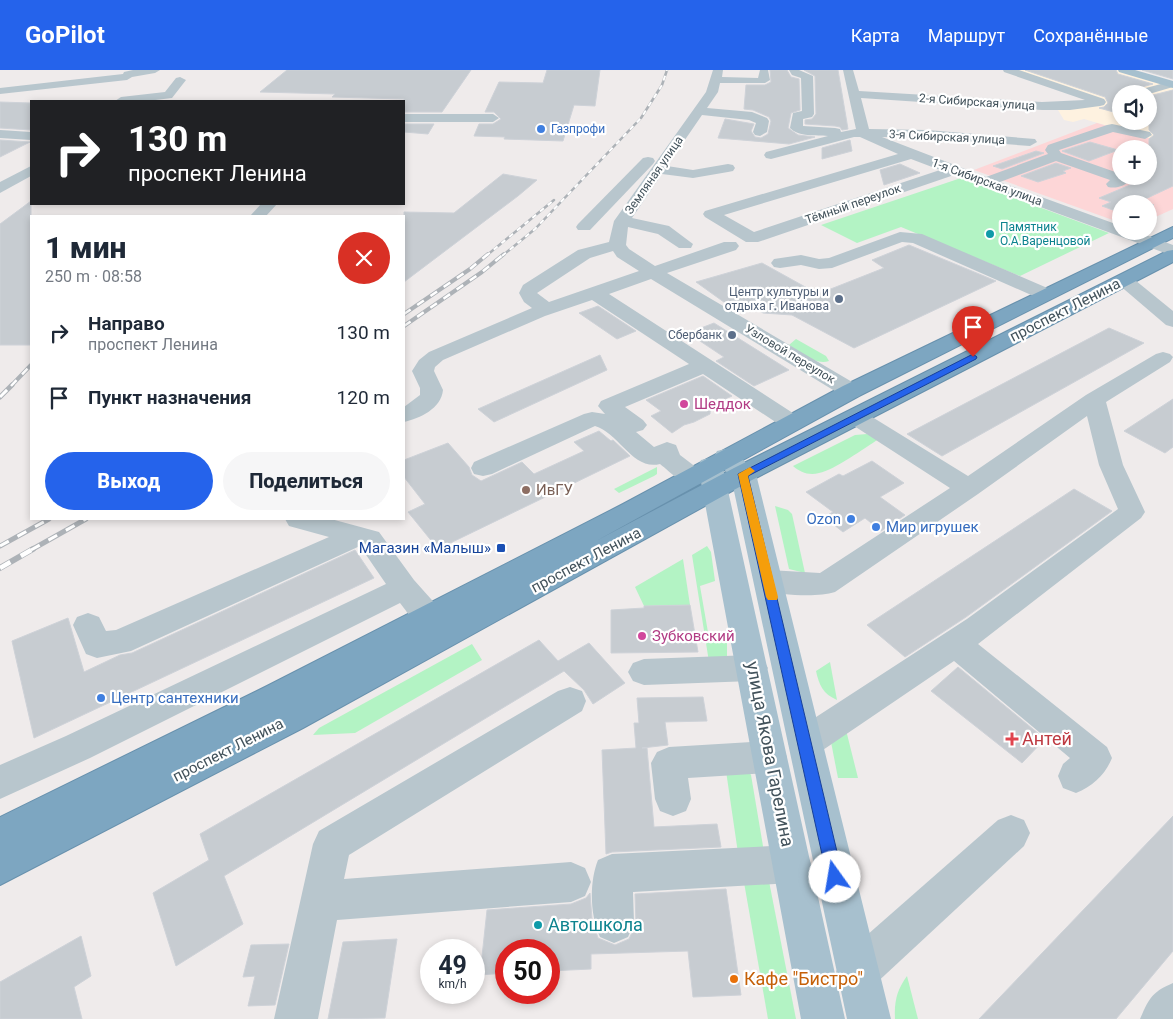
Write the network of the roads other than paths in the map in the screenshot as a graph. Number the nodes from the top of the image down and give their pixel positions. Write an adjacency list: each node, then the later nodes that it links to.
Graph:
1 (155, 70): 8 (street)
2 (794, 70): 25 (street)
3 (848, 70): 14 (street)
4 (1008, 70): 17 (street, 2-я Сибирская улица)
5 (1123, 70): 11 (main road)
6 (1132, 70): 11 (street)
7 (764, 72): 10 (street)
8 (128, 73): 13 (street); 15 (street)
9 (179, 74): 16 (street)
10 (711, 83): 18 (street, Земляная улица)
11 (1173, 83): 12 (street)
12 (1157, 88)
13 (0, 91)
14 (854, 94): 17 (street, 2-я Сибирская улица); 25 (street)
15 (121, 100)
16 (124, 100)
17 (1042, 106): 21 (street)
18 (695, 116): 22 (street); 23 (street); 30 (street, Земляная улица)
19 (405, 118): 20 (street)
20 (493, 118)
21 (1052, 118)
22 (713, 124)
23 (760, 132)
24 (0, 134): 27 (street)
25 (859, 134): 28 (street, 3-я Сибирская улица); 29 (street, 1-я Сибирская улица); 32 (street)
26 (1145, 135): 33 (street)
27 (30, 136)
28 (1030, 142)
29 (895, 148): 31 (street, 1-я Сибирская улица); 39 (street)
30 (670, 150): 35 (street, Земляная улица); 44 (street)
31 (912, 154): 36 (street, 1-я Сибирская улица); 39 (street)
32 (771, 155)
33 (1056, 156): 38 (street); 40 (street)
34 (728, 168): 35 (street)
35 (658, 169): 44 (street, Земляная улица)
36 (954, 170): 39 (street, Тёмный переулок); 40 (street, 1-я Сибирская улица)
37 (30, 171): 41 (street)
38 (1112, 175)
39 (835, 178)
40 (985, 182): 46 (street, 1-я Сибирская улица)
41 (1, 187)
42 (268, 205): 43 (street)
43 (259, 215)
44 (619, 232): 47 (street); 52 (street); 56 (street)
45 (1173, 232): 46 (highway, проспект Ленина)
46 (1150, 243): 49 (street, 1-я Сибирская улица); 51 (highway, проспект Ленина)
47 (685, 244)
48 (730, 246): 52 (street)
49 (1173, 253): 53 (highway, проспект Ленина)
50 (780, 263): 55 (street)
51 (1098, 268): 53 (highway); 55 (highway, проспект Ленина)
52 (652, 272): 54 (street); 60 (street, Узловой переулок)
53 (1124, 280): 57 (street); 63 (highway, проспект Ленина)
54 (593, 292): 56 (street); 59 (street)
55 (1045, 294): 60 (highway, проспект Ленина)
56 (547, 309): 62 (street)
57 (1172, 318)
58 (1163, 358): 61 (street)
59 (705, 364): 64 (street); 65 (street)
60 (851, 391): 64 (highway, проспект Ленина)
61 (1094, 400): 68 (street); 75 (street)
62 (405, 414)
63 (856, 417): 67 (highway, проспект Ленина); 68 (street)
64 (791, 422): 67 (highway, проспект Ленина)
65 (667, 450): 66 (street); 67 (street)
66 (483, 468)
67 (717, 473): 71 (main road); 73 (highway, проспект Ленина); 76 (main road, улица Якова Гарелина); 79 (highway, проспект Ленина)
68 (969, 488): 71 (street)
69 (302, 520): 70 (street)
70 (358, 536): 72 (street); 74 (street)
71 (769, 581): 80 (main road)
72 (404, 588): 73 (street); 83 (street)
73 (428, 616): 79 (highway, проспект Ленина)
74 (88, 625)
75 (954, 643): 80 (street); 82 (street)
76 (752, 668): 77 (street); 81 (main road, улица Якова Гарелина)
77 (644, 672)
78 (570, 701): 90 (street)
79 (285, 707): 86 (highway, проспект Ленина); 88 (highway, проспект Ленина)
80 (805, 743): 92 (main road)
81 (770, 757): 84 (street); 87 (main road, улица Якова Гарелина)
82 (1076, 776)
83 (0, 782)
84 (673, 799)
85 (1011, 834): 92 (street)
86 (0, 837)
87 (792, 864): 91 (street); 95 (main road, улица Якова Гарелина)
88 (0, 866)
89 (571, 882): 90 (street)
90 (320, 901): 94 (street)
91 (614, 922)
92 (857, 972): 96 (main road)
93 (1173, 1005): 97 (street)
94 (296, 1019)
95 (822, 1019)
96 (869, 1019)
97 (1162, 1019)

